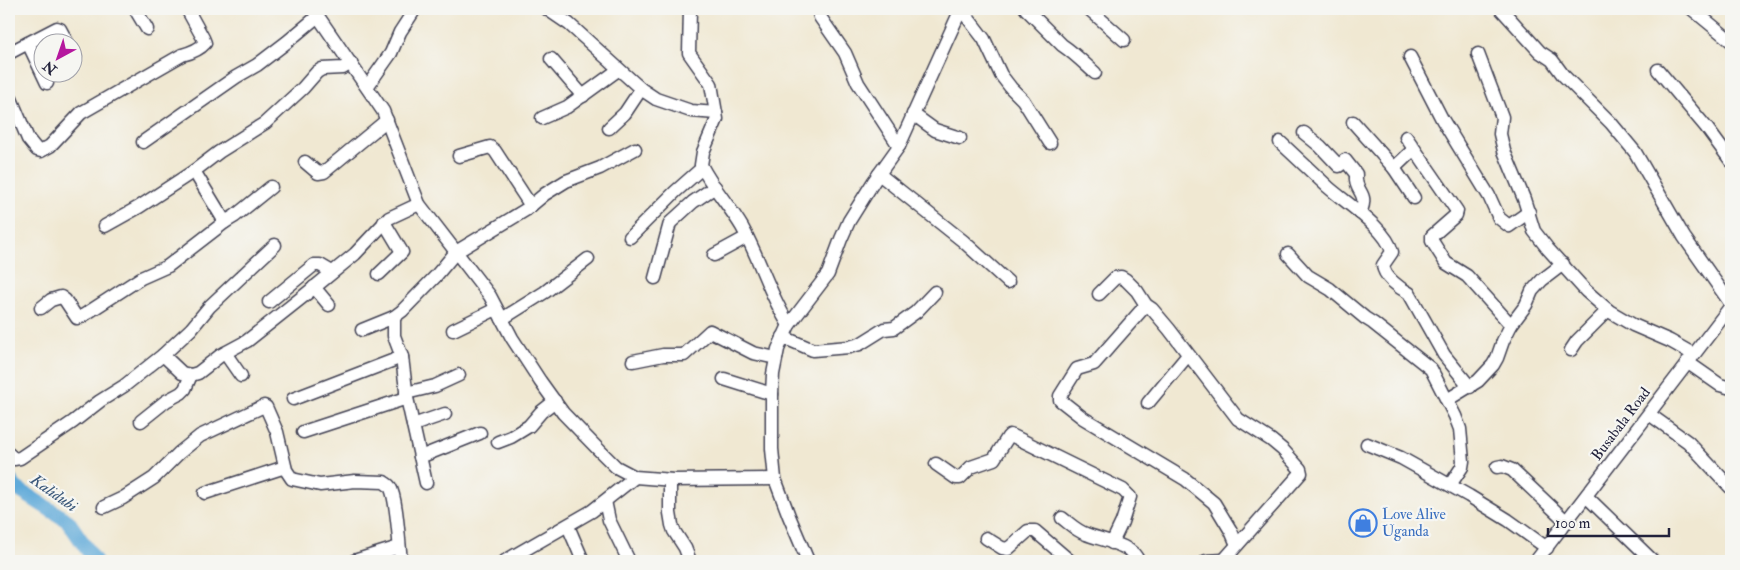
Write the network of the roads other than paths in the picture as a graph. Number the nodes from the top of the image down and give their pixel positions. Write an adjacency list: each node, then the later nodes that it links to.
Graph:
1 (135, 9): 13 (street)
2 (414, 9): 29 (street)
3 (547, 9): 25 (street)
4 (690, 9): 33 (street)
5 (821, 9): 45 (street)
6 (961, 9): 34 (street); 44 (street)
7 (1026, 9): 27 (street)
8 (1089, 9): 16 (street)
9 (1501, 9): 82 (street)
10 (1692, 9): 18 (street)
11 (192, 11): 31 (street)
12 (315, 12): 24 (street); 42 (street)
13 (147, 30)
14 (49, 32): 15 (street)
15 (62, 32)
16 (1124, 40)
17 (32, 41): 19 (street)
18 (1731, 41)
19 (28, 43): 20 (street); 28 (street)
20 (9, 51)
21 (1478, 54): 60 (street)
22 (1410, 57): 60 (street)
23 (551, 59): 32 (street)
24 (351, 64): 29 (street); 53 (street)
25 (618, 70): 30 (street); 32 (street)
26 (1658, 70): 49 (street)
27 (1095, 73)
28 (47, 83)
29 (367, 88): 36 (street)
30 (641, 89): 33 (street); 38 (street)
31 (9, 94)
32 (583, 96): 35 (street)
33 (716, 113): 51 (street)
34 (913, 114): 40 (street); 45 (street)
35 (542, 118)
36 (387, 120): 50 (street); 58 (street)
37 (1353, 122): 52 (street)
38 (609, 128)
39 (1304, 133): 61 (street)
40 (960, 138)
41 (1406, 138): 47 (street)
42 (143, 142)
43 (1280, 142): 61 (street)
44 (1050, 143)
45 (899, 146): 54 (street)
46 (635, 149): 59 (street)
47 (1414, 150): 52 (street); 89 (street)
48 (459, 156): 59 (street)
49 (1731, 161)
50 (305, 162)
51 (702, 168): 56 (street); 65 (street)
52 (1394, 168): 57 (street)
53 (194, 171): 62 (street); 64 (street)
54 (879, 174): 76 (street); 88 (street)
55 (271, 187): 62 (street)
56 (715, 187): 66 (street); 75 (street)
57 (1414, 198)
58 (419, 204): 63 (street); 68 (street)
59 (531, 206): 68 (street)
60 (1529, 212): 72 (street)
61 (1360, 213): 105 (street)
62 (226, 222): 84 (street)
63 (384, 222): 73 (street); 74 (street)
64 (105, 226)
65 (630, 237)
66 (747, 237): 70 (street); 88 (street)
67 (275, 245): 95 (street)
68 (456, 252): 86 (street); 87 (street)
69 (1288, 254): 110 (street)
70 (714, 255)
71 (588, 259): 86 (street)
72 (1562, 264): 85 (street); 89 (street)
73 (332, 272): 77 (street); 80 (street)
74 (379, 274)
75 (655, 278)
76 (1008, 282)
77 (314, 287): 81 (street); 94 (street)
78 (935, 292): 92 (street)
79 (1099, 294): 83 (street)
80 (269, 302)
81 (329, 305)
82 (1731, 305): 99 (street, Busabala Road)
83 (1146, 306): 96 (street); 141 (street)
84 (41, 308)
85 (1608, 310): 93 (street); 99 (street)
86 (499, 314): 91 (street); 111 (street)
87 (394, 317): 90 (street); 97 (street)
88 (789, 325): 92 (street)
89 (1511, 325): 105 (street)
90 (362, 330)
91 (452, 330)
92 (782, 337): 98 (street)
93 (1571, 350)
94 (225, 353): 101 (street); 102 (street)
95 (163, 355): 101 (street); 121 (street)
96 (1188, 355): 112 (street); 141 (street)
97 (402, 357): 108 (street); 109 (street)
98 (776, 358): 100 (street); 107 (street)
99 (1690, 358): 106 (street); 114 (street, Busabala Road)
100 (633, 361)
101 (191, 375): 115 (street)
102 (241, 376)
103 (459, 376): 108 (street)
104 (724, 379): 107 (street)
105 (1470, 387): 110 (street)
106 (1731, 388)
107 (772, 394): 127 (street)
108 (407, 395): 116 (street); 117 (street)
109 (293, 399)
110 (1446, 400): 130 (street)
111 (555, 401): 119 (street); 126 (street)
112 (1148, 403)
113 (445, 414): 116 (street)
114 (1649, 414): 131 (street); 133 (street, Busabala Road)
115 (141, 420)
116 (412, 425): 122 (street)
117 (303, 432)
118 (480, 433): 122 (street)
119 (498, 442)
120 (1367, 444): 130 (street)
121 (9, 454)
122 (420, 456): 129 (street)
123 (936, 464): 140 (street)
124 (285, 467): 132 (street); 135 (street); 142 (street)
125 (1496, 467): 137 (street)
126 (635, 477): 128 (street); 134 (street)
127 (775, 479): 128 (street); 151 (street)
128 (670, 480): 150 (street)
129 (426, 483)
130 (1450, 485): 143 (street)
131 (1731, 488)
132 (205, 493)
133 (1587, 497): 137 (street, Busabala Road); 156 (street)
134 (605, 500): 138 (street); 149 (street)
135 (104, 507)
136 (1062, 518): 140 (street)
137 (1567, 522): 143 (street, Busabala Road)
138 (568, 526): 147 (street); 148 (street)
139 (986, 538): 152 (street)
140 (1112, 543): 153 (street)
141 (1237, 545): 144 (street)
142 (399, 547): 145 (street); 146 (street)
143 (1547, 548): 155 (street, Busabala Road)
144 (1227, 560): 154 (street)
145 (354, 561)
146 (401, 561)
147 (504, 561)
148 (583, 561)
149 (628, 561)
150 (690, 561)
151 (808, 561)
152 (1070, 561)
153 (1138, 561)
154 (1206, 561)
155 (1536, 561)
156 (1653, 561)

